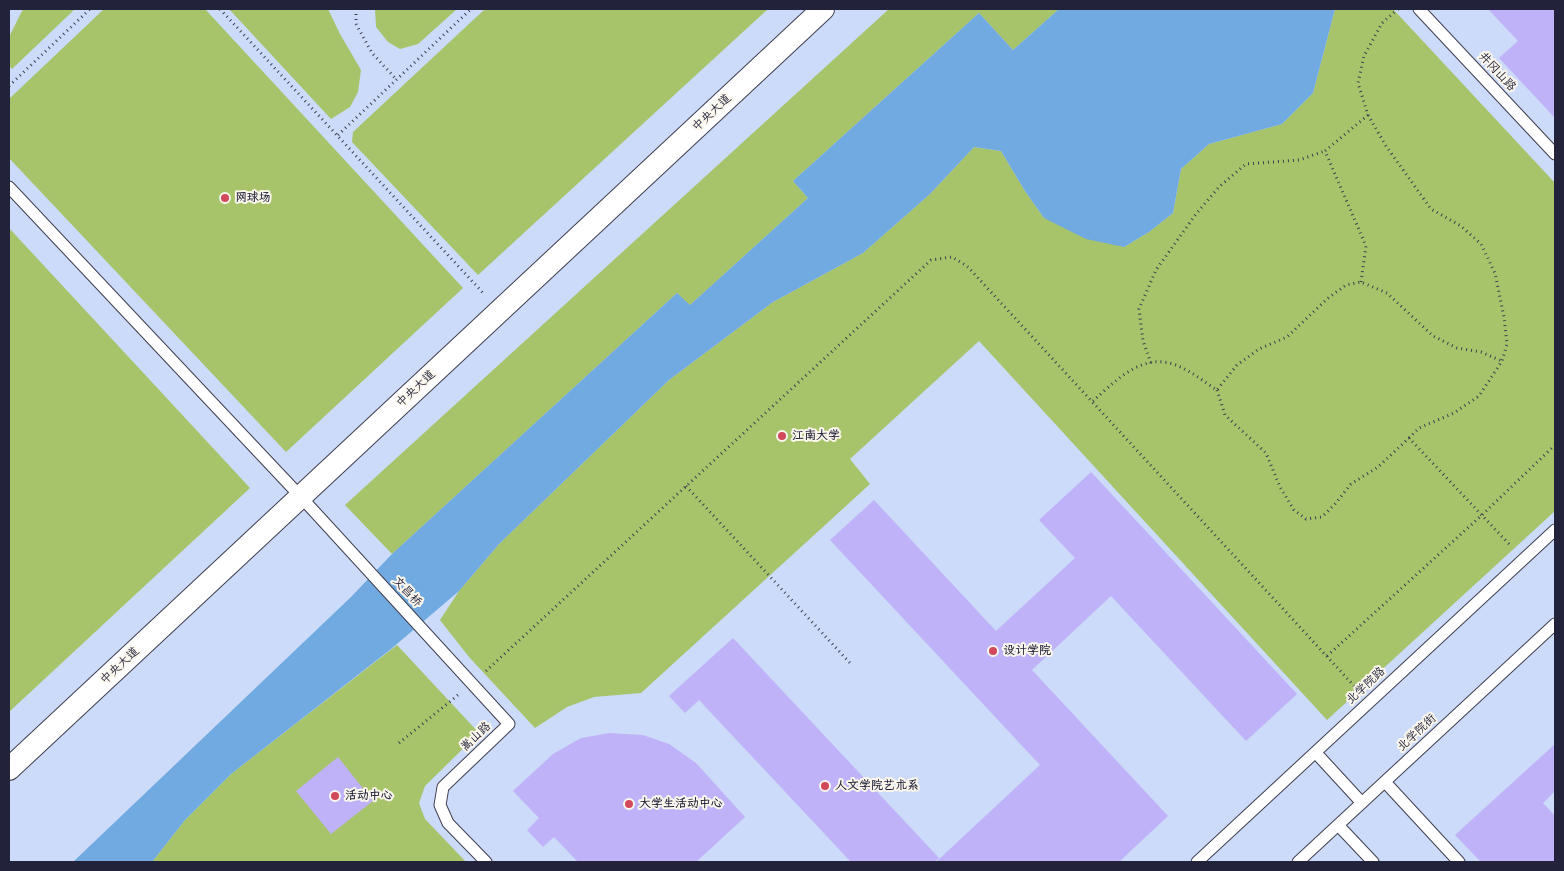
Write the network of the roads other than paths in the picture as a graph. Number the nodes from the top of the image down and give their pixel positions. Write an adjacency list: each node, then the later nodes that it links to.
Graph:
1 (823, 9): 5 (street, 中央大道)
2 (1419, 9): 3 (lane, 井冈山路)
3 (1555, 154)
4 (9, 187): 5 (lane, 文昌桥)
5 (301, 497): 8 (lane, 文昌桥); 10 (street, 中央大道)
6 (1555, 530): 9 (lane, 北学院路)
7 (1555, 624): 11 (lane, 北学院街)
8 (430, 638): 14 (lane, 嵩山路)
9 (1316, 753): 12 (lane); 15 (lane, 北学院路)
10 (9, 769)
11 (1385, 782): 12 (lane, 北学院街); 18 (lane)
12 (1362, 803): 13 (lane, 北学院街)
13 (1338, 825): 16 (lane, 北学院街); 17 (lane)
14 (486, 862)
15 (1197, 862)
16 (1298, 862)
17 (1373, 862)
18 (1460, 862)

